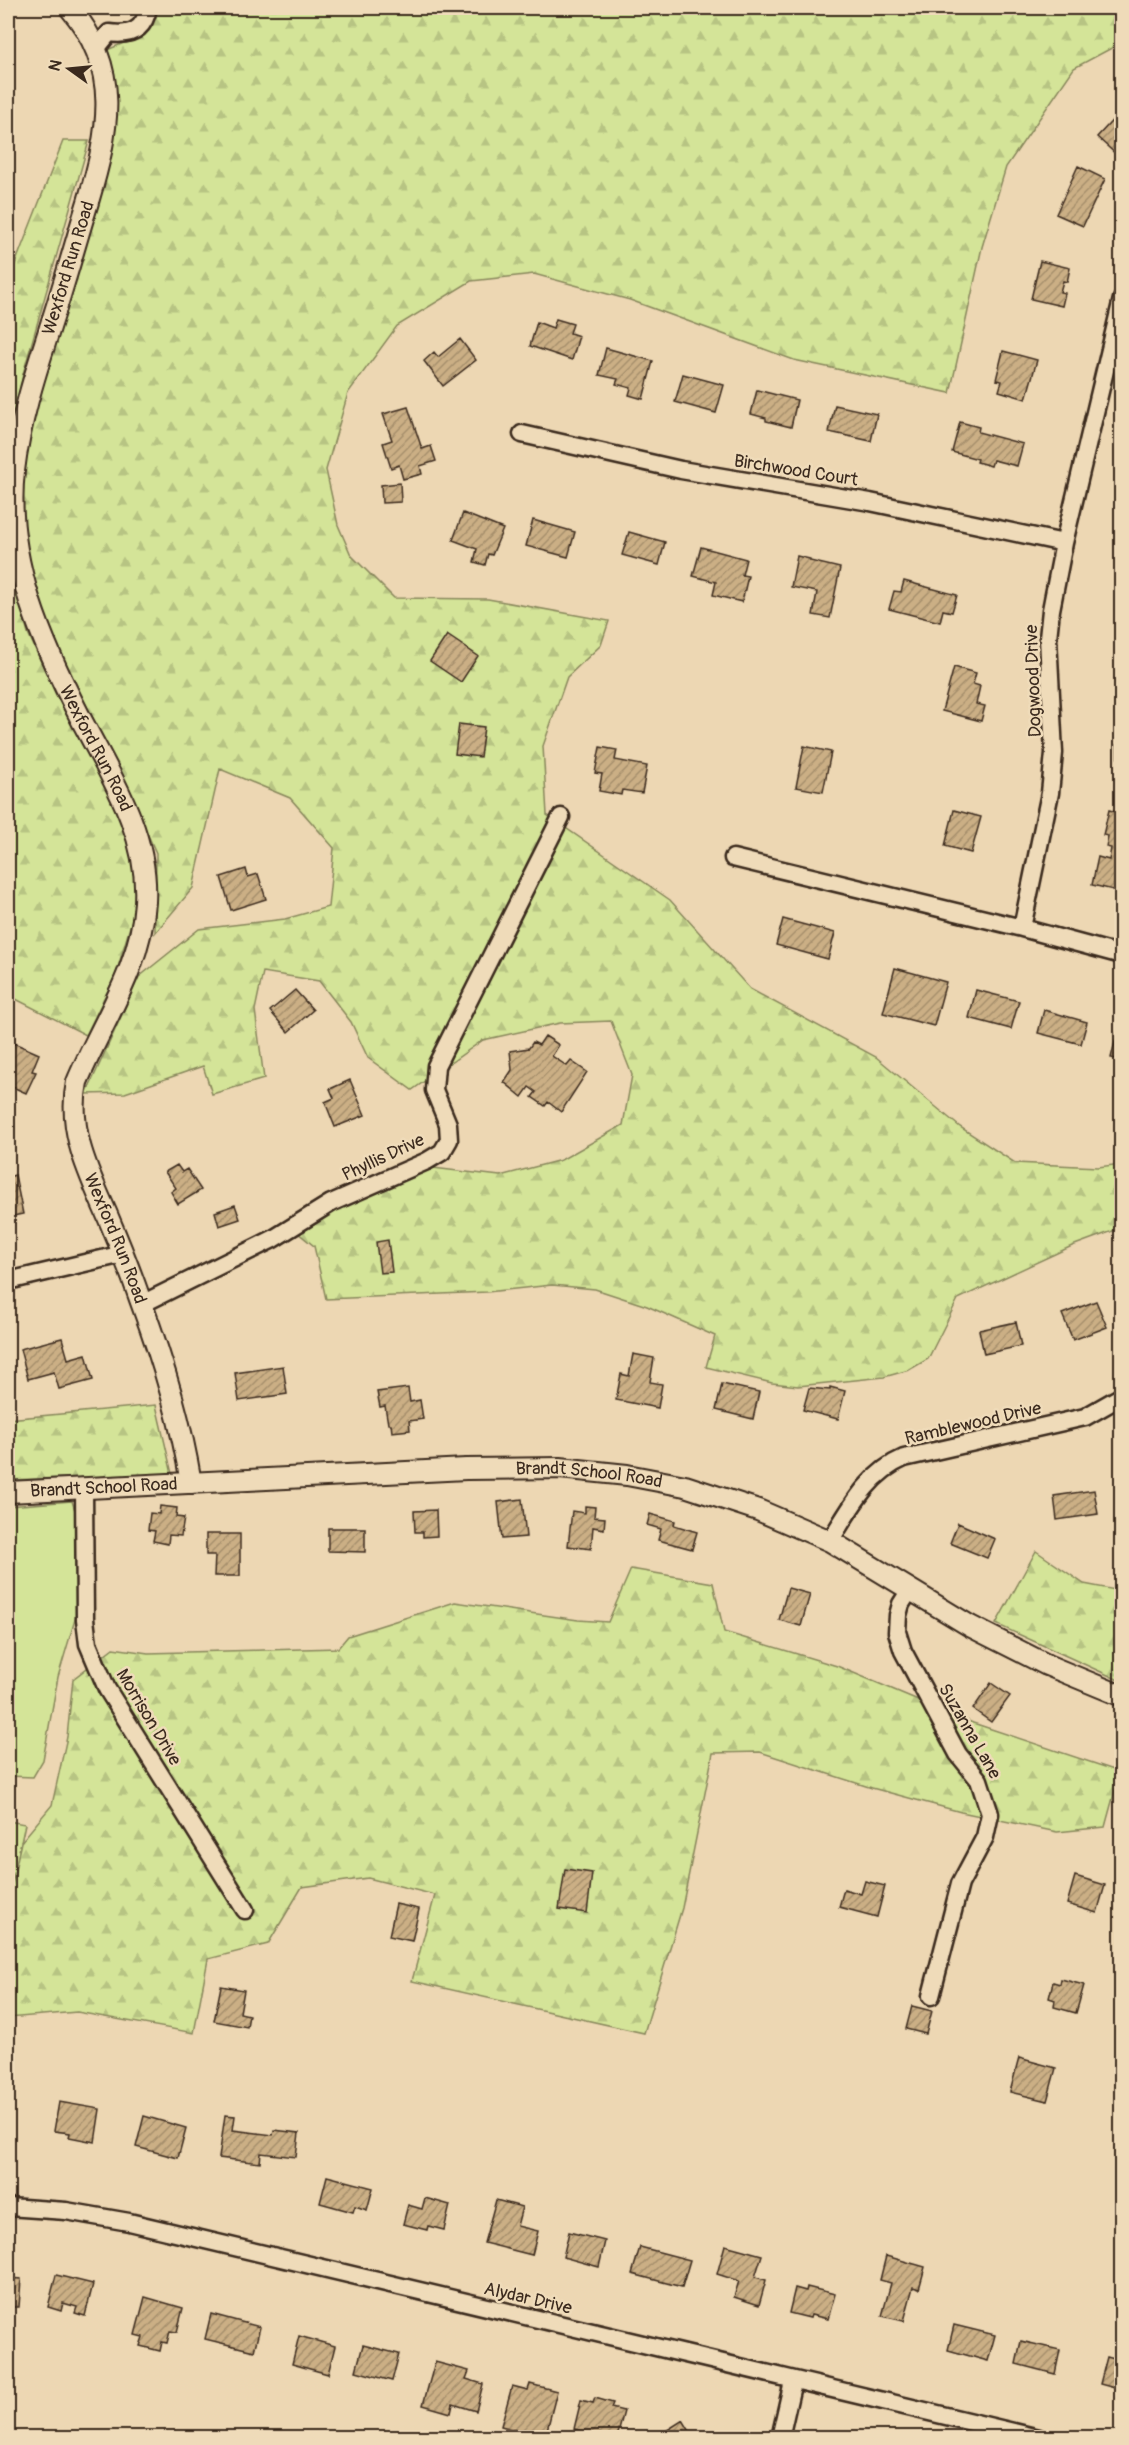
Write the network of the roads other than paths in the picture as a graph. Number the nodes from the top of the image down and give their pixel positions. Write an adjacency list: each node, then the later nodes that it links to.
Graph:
1 (70, 8): 3 (street, Wexford Run Road)
2 (148, 8): 3 (street)
3 (96, 49): 11 (street, Wexford Run Road)
4 (1122, 299): 6 (street, Dogwood Drive)
5 (522, 434): 6 (street, Birchwood Court)
6 (1064, 543): 9 (street, Dogwood Drive)
7 (561, 817): 13 (street, Phyllis Drive)
8 (733, 858): 9 (street)
9 (1022, 928): 10 (street)
10 (1122, 955)
11 (123, 1254): 12 (street); 13 (street, Wexford Run Road)
12 (8, 1281)
13 (142, 1304): 15 (street, Wexford Run Road)
14 (1122, 1396): 18 (street, Ramblewood Drive)
15 (190, 1483): 16 (street, Brandt School Road); 18 (street, Brandt School Road)
16 (84, 1488): 17 (street, Brandt School Road); 21 (street, Morrison Drive)
17 (8, 1492)
18 (830, 1541): 19 (street, Brandt School Road)
19 (910, 1590): 20 (street, Brandt School Road); 22 (street, Suzanna Lane)
20 (1122, 1696)
21 (245, 1910)
22 (931, 1996)
23 (8, 2207): 24 (street, Alydar Drive)
24 (793, 2381): 25 (street); 26 (street, Alydar Drive)
25 (780, 2438)
26 (1039, 2438)

